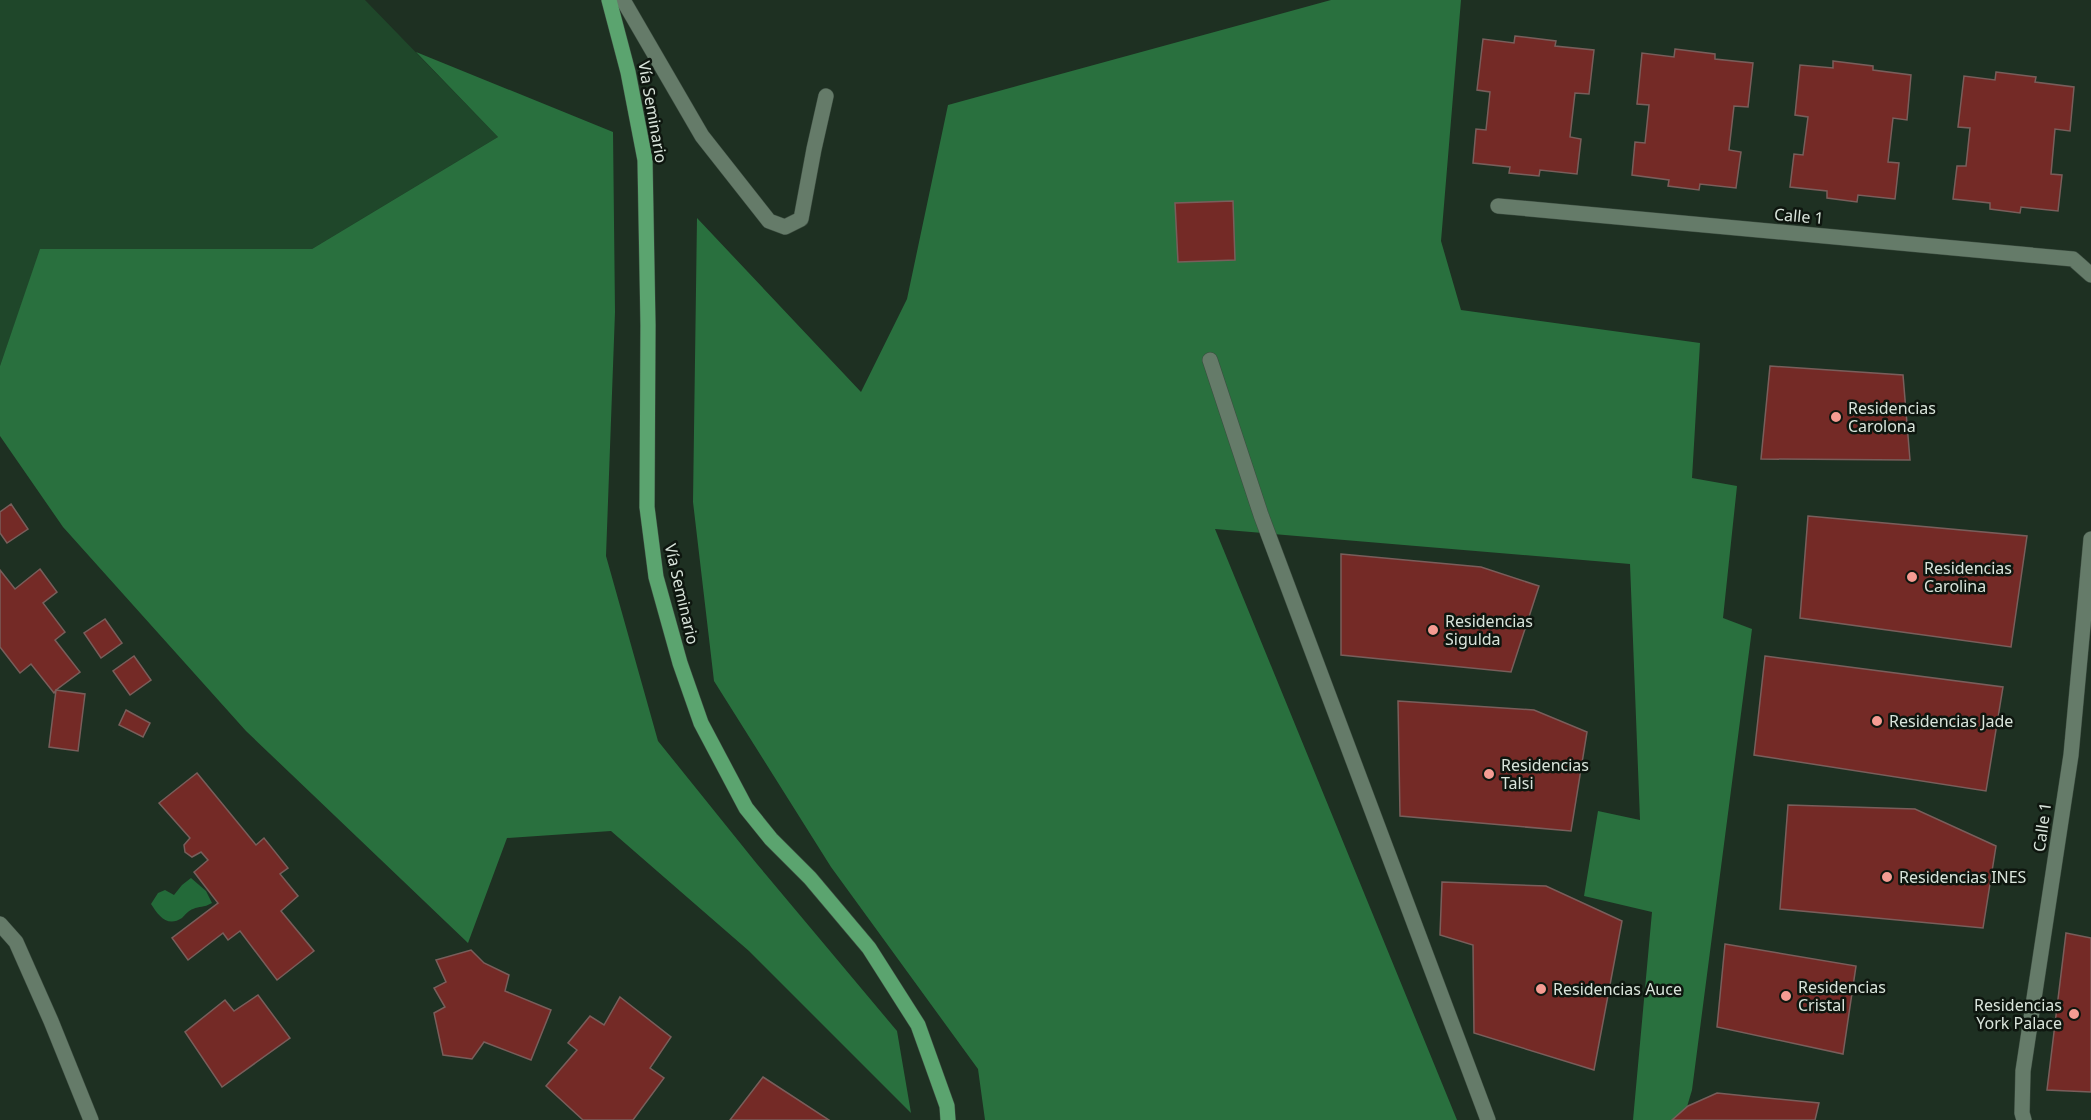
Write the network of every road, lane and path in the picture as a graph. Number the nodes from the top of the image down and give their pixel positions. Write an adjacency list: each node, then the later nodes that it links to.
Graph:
1 (609, 0): 10 (main road, Vía Seminario)
2 (623, 0): 3 (street)
3 (826, 96)
4 (1498, 206): 5 (street, Calle 1)
5 (2091, 275)
6 (1210, 360): 11 (street)
7 (2091, 539): 12 (street, Calle 1)
8 (0, 924): 9 (street)
9 (92, 1120)
10 (948, 1120)
11 (1488, 1120)
12 (2024, 1120)

